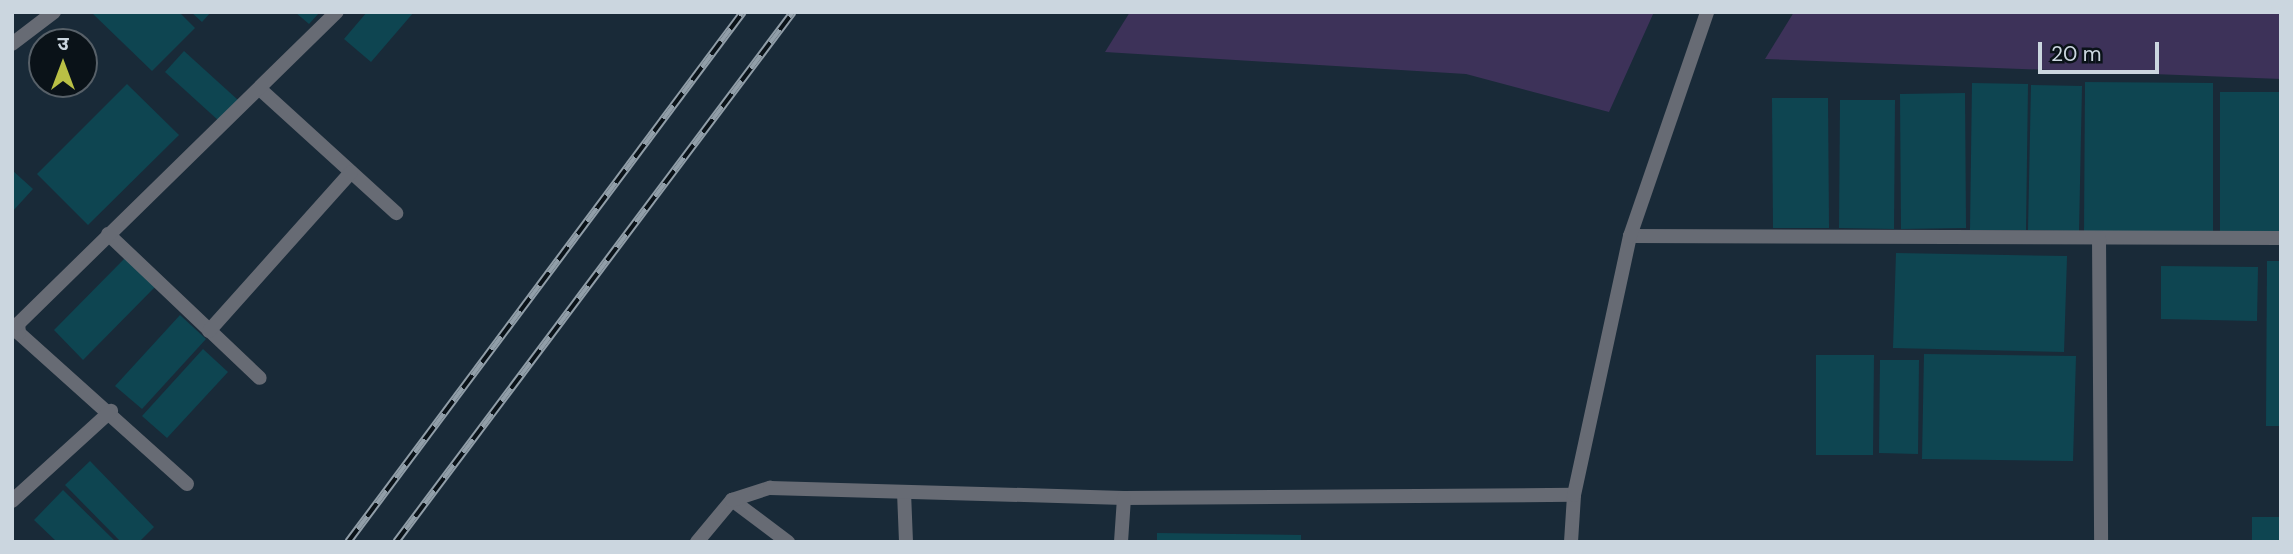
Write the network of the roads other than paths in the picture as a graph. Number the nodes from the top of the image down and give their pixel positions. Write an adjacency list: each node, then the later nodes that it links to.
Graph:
1 (54, 12): 4 (street)
2 (337, 12): 5 (street)
3 (1707, 12): 9 (street)
4 (12, 44)
5 (261, 90): 6 (street); 8 (street)
6 (351, 172): 7 (street); 12 (street)
7 (396, 213)
8 (108, 234): 12 (street); 14 (street)
9 (1630, 236): 10 (street); 17 (street)
10 (2099, 238): 11 (street); 26 (street)
11 (2281, 238)
12 (209, 331): 13 (street)
13 (260, 379)
14 (111, 411): 15 (street); 20 (street)
15 (187, 484)
16 (904, 492): 18 (street); 19 (street); 23 (street)
17 (1574, 495): 18 (street); 25 (street)
18 (1124, 498): 24 (street)
19 (732, 500): 21 (street); 22 (street)
20 (12, 502)
21 (696, 542)
22 (788, 542)
23 (906, 542)
24 (1121, 542)
25 (1571, 542)
26 (2101, 542)

